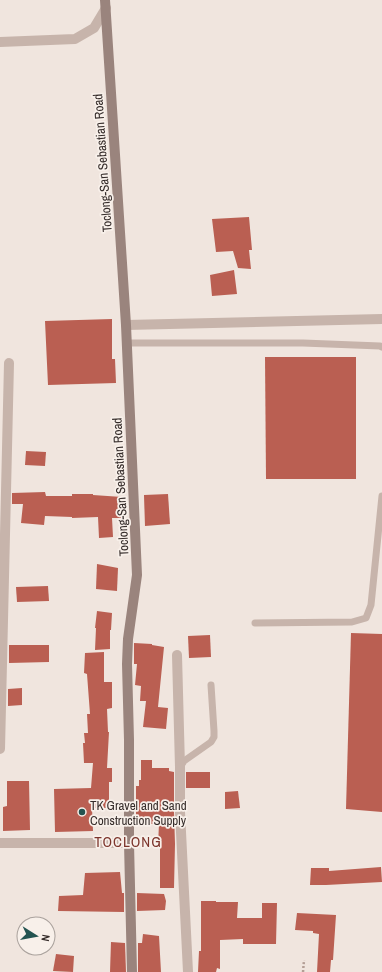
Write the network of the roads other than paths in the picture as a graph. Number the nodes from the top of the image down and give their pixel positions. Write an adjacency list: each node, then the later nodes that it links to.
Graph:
1 (106, 4): 2 (street); 4 (street, Toclong-San Sebastian Road)
2 (0, 42)
3 (382, 319): 4 (street)
4 (126, 325): 5 (street, Toclong-San Sebastian Road)
5 (126, 343): 6 (lane); 15 (street, Toclong-San Sebastian Road)
6 (382, 346)
7 (9, 363): 12 (street)
8 (382, 496): 9 (lane)
9 (255, 623)
10 (177, 655): 13 (street)
11 (211, 684): 13 (lane)
12 (0, 749)
13 (180, 767): 17 (street)
14 (0, 843): 15 (street)
15 (129, 843): 16 (street, Toclong-San Sebastian Road)
16 (132, 972)
17 (188, 972)

